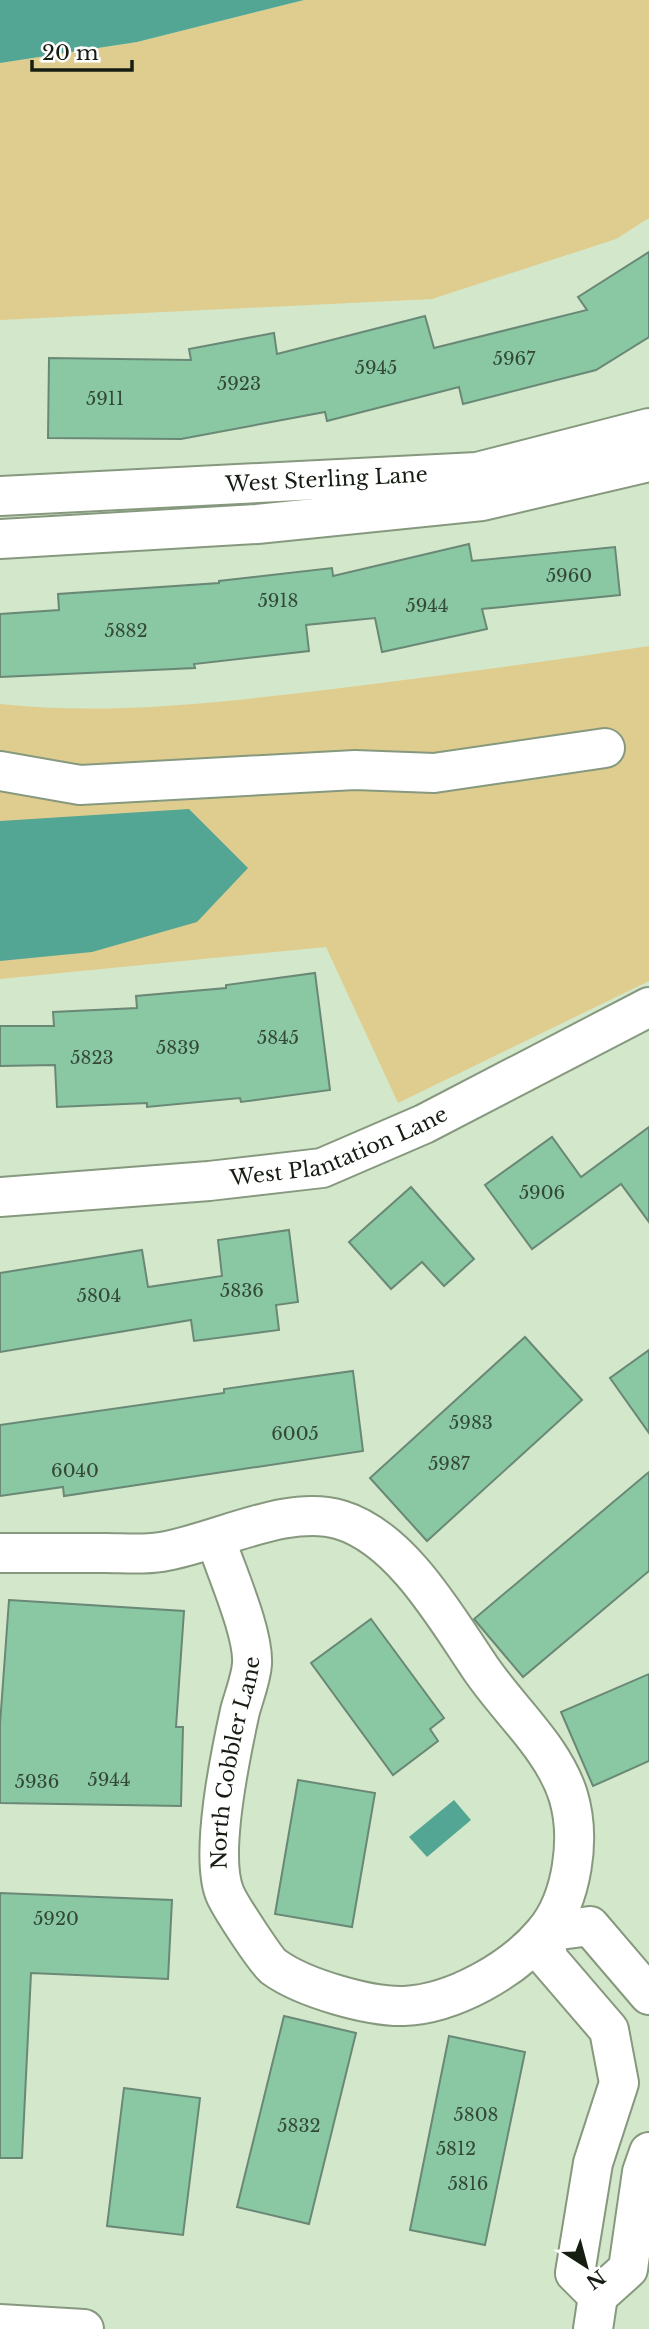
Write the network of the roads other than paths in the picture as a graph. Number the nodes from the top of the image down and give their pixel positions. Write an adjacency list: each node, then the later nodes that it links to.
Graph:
1 (649, 428): 3 (street, West Sterling Lane)
2 (649, 463): 4 (street, West Sterling Lane)
3 (0, 496)
4 (0, 539)
5 (605, 748): 6 (street)
6 (0, 771)
7 (649, 1007): 8 (street, West Plantation Lane)
8 (0, 1197)
9 (216, 1540): 10 (street, North Cobbler Lane); 11 (street, North Cobbler Lane); 11 (street, North Cobbler Lane)
10 (0, 1553)
11 (545, 1932): 12 (street); 14 (street)
12 (649, 1996)
13 (649, 2152): 14 (street)
14 (596, 2312)
15 (0, 2324): 16 (street)
16 (84, 2329)

